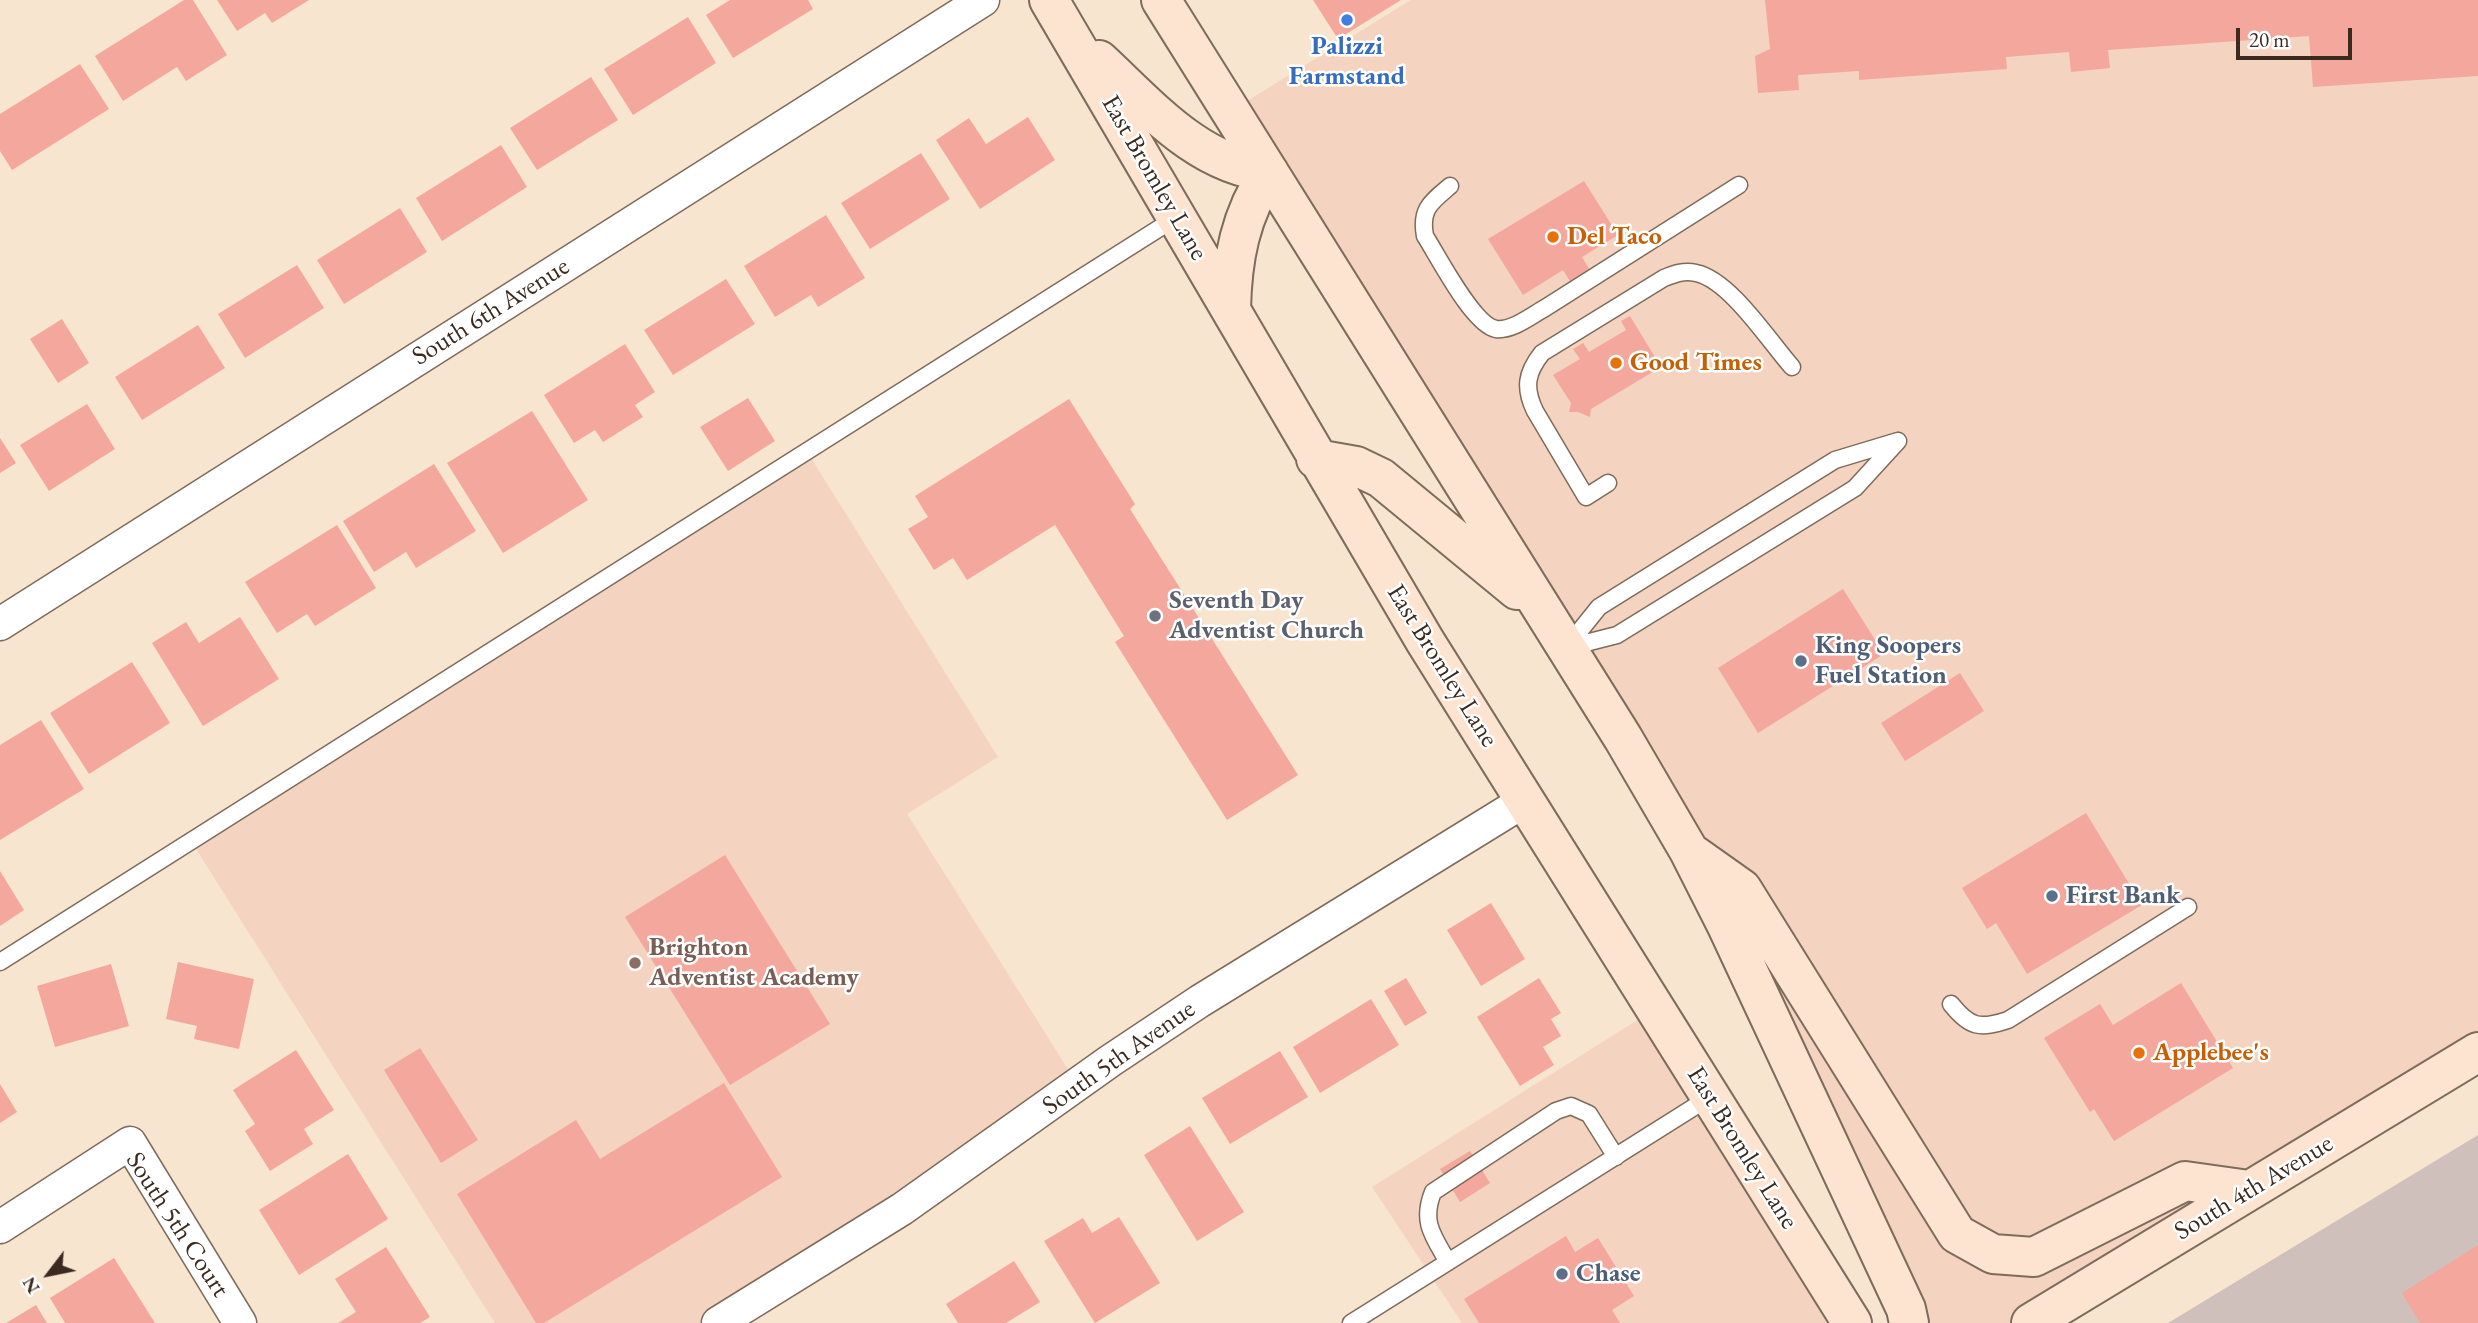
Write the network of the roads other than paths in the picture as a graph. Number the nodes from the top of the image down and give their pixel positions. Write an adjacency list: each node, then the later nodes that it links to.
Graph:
1 (983, 0): 13 (street, South 6th Avenue)
2 (1161, 0): 4 (main road)
3 (1058, 15): 4 (main road); 7 (main road, East Bromley Lane)
4 (1269, 172): 8 (main road); 12 (main road)
5 (1450, 186): 6 (lane)
6 (1739, 186)
7 (1177, 217): 8 (main road, East Bromley Lane); 18 (lane)
8 (1231, 310): 10 (main road, East Bromley Lane)
9 (1792, 367): 11 (lane)
10 (1317, 459): 12 (main road); 15 (main road, East Bromley Lane)
11 (1608, 483)
12 (1543, 611): 14 (main road)
13 (0, 624)
14 (1566, 648): 14 (lane); 16 (main road)
15 (1525, 800): 21 (main road, East Bromley Lane); 27 (street, South 5th Avenue)
16 (1689, 851): 23 (main road); 30 (main road)
17 (2188, 907): 19 (lane)
18 (0, 962)
19 (1951, 1004)
20 (2478, 1052): 23 (main road, South 4th Avenue)
21 (1710, 1097): 22 (lane); 29 (main road, East Bromley Lane)
22 (1616, 1157): 25 (lane); 25 (lane)
23 (2249, 1190): 31 (main road, South 4th Avenue)
24 (0, 1227): 26 (street, South 5th Court)
25 (1448, 1262): 28 (lane)
26 (240, 1323)
27 (718, 1323)
28 (1351, 1323)
29 (1852, 1323)
30 (1909, 1323)
31 (2031, 1323)

